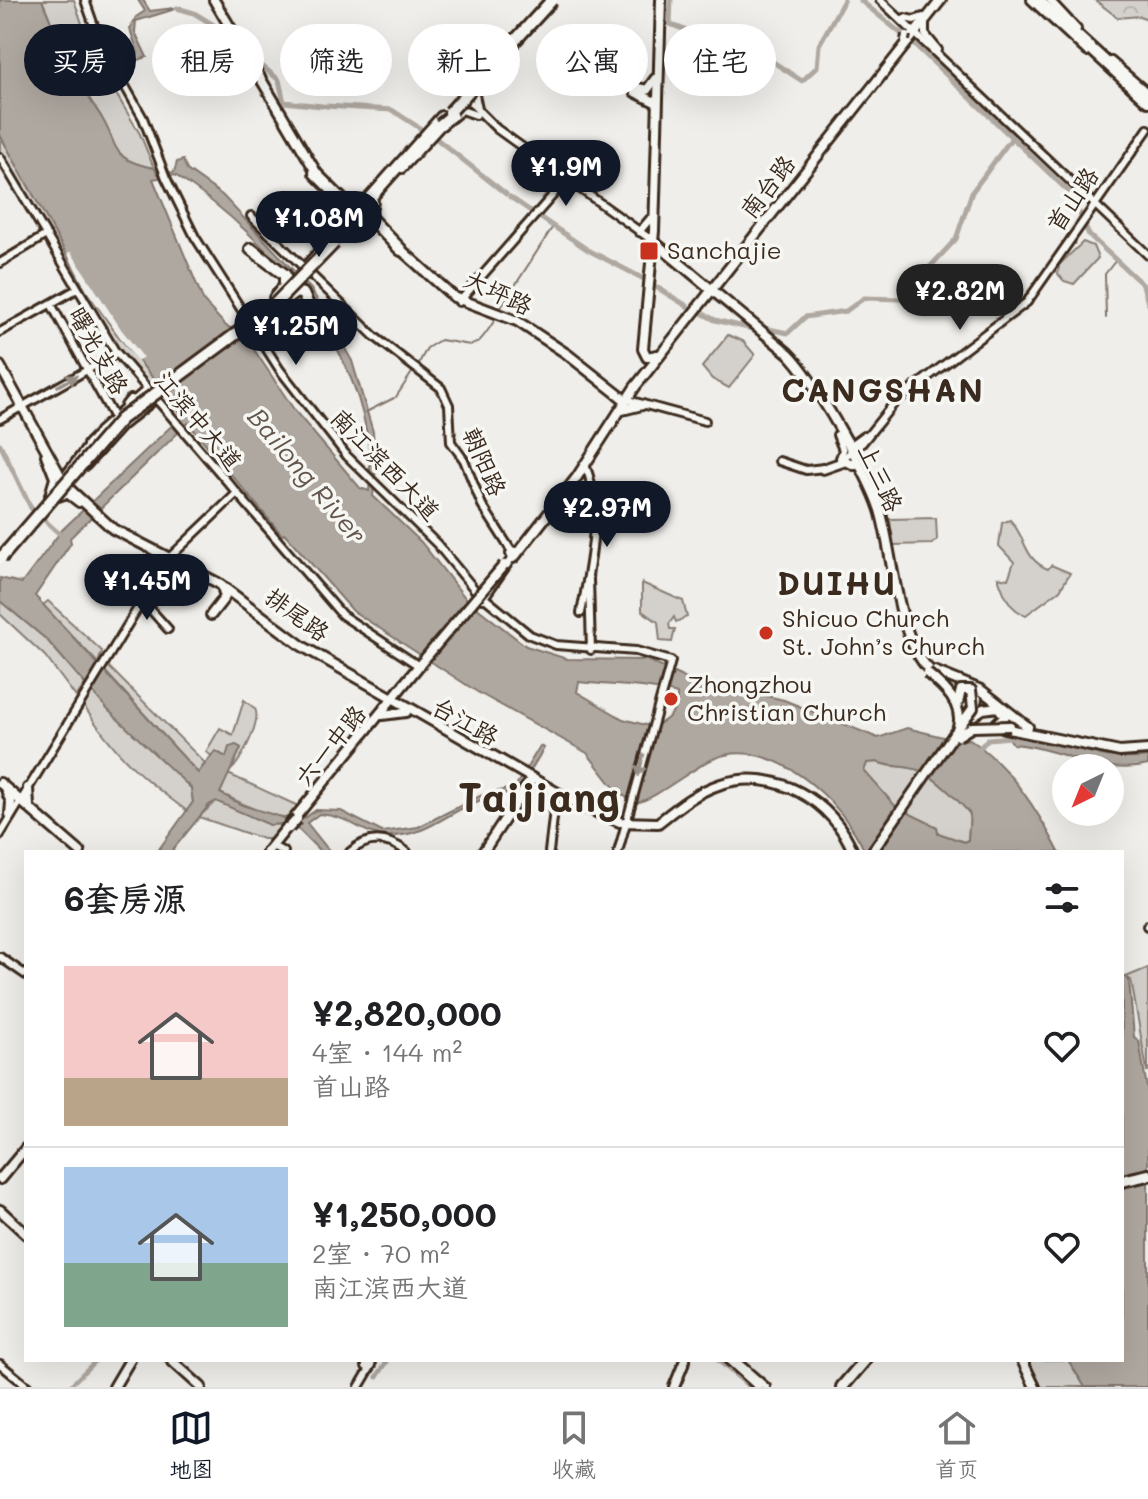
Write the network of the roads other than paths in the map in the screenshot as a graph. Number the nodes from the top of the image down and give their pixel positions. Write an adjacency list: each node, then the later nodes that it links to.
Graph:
1 (84, 0): 92 (main road, 南江滨西大道)
2 (216, 0): 26 (main road)
3 (660, 0): 14 (main road); 31 (main road)
4 (882, 0): 9 (main road)
5 (939, 0): 8 (main road, 南台路)
6 (550, 1): 10 (main road); 24 (highway, bridge)
7 (1040, 1): 17 (main road); 17 (highway); 17 (main road); 17 (highway)
8 (924, 18): 9 (main road); 12 (main road, 南台路); 13 (main road)
9 (904, 19): 12 (main road); 12 (main road)
10 (531, 22): 11 (main road); 16 (main road)
11 (520, 35)
12 (914, 36): 13 (main road); 20 (main road); 46 (main road, 南台路)
13 (938, 50): 20 (main road)
14 (655, 79): 18 (main road); 18 (main road)
15 (476, 96): 22 (main road)
16 (462, 97): 19 (main road); 21 (main road); 24 (main road)
17 (1148, 99)
18 (655, 102): 31 (main road)
19 (452, 112): 21 (main road); 24 (highway)
20 (1000, 112): 29 (main road)
21 (475, 113): 22 (main road); 27 (main road)
22 (485, 118): 27 (main road)
23 (1148, 128): 29 (main road, 首山路); 29 (main road, 首山路)
24 (431, 133): 28 (highway)
25 (0, 159): 34 (main road, 江滨中大道)
26 (317, 172): 28 (highway); 32 (highway); 38 (main road)
27 (568, 181): 33 (main road); 36 (main road); 47 (main road)
28 (370, 200): 32 (highway); 38 (highway)
29 (1094, 203): 39 (main road); 73 (main road, 首山路)
30 (251, 216): 41 (main road)
31 (652, 220): 33 (main road); 36 (main road); 40 (main road)
32 (349, 223): 35 (highway); 38 (highway); 43 (main road)
33 (639, 232): 36 (main road)
34 (44, 234): 42 (main road); 45 (main road, 江滨中大道)
35 (335, 240): 43 (main road); 49 (highway, bridge)
36 (651, 241): 40 (main road, 上三路); 46 (main road, 上三路); 52 (main road); 52 (main road)
37 (251, 249): 49 (highway, bridge)
38 (401, 251): 47 (main road)
39 (1148, 252)
40 (673, 257): 46 (main road, 上三路)
41 (295, 259): 43 (main road); 44 (main road)
42 (0, 262)
43 (310, 266): 44 (main road)
44 (320, 284): 89 (main road)
45 (76, 290): 48 (main road); 61 (main road, 江滨中大道)
46 (709, 290): 53 (main road, 南台路); 59 (main road, 南台路); 72 (main road, 上三路)
47 (461, 302): 60 (main road, 大坪路)
48 (51, 304): 51 (main road); 57 (main road, 曙光支路)
49 (260, 316): 50 (highway, bridge); 61 (highway, bridge)
50 (319, 329)
51 (0, 332)
52 (641, 349): 53 (main road); 55 (main road)
53 (657, 355): 55 (main road, 南台路)
54 (112, 356): 57 (main road)
55 (649, 365): 59 (main road, 南台路)
56 (0, 366): 65 (main road)
57 (87, 370): 65 (main road, one-way to 57); 67 (main road, 曙光支路)
58 (0, 373): 65 (main road)
59 (633, 387): 60 (main road); 62 (main road, 南台路); 64 (main road)
60 (615, 391): 62 (main road)
61 (152, 393): 63 (main road); 70 (main road); 71 (highway, bridge); 74 (highway, bridge); 82 (highway, bridge); 83 (main road, 江滨中大道)
62 (625, 399): 64 (main road); 66 (main road); 77 (main road)
63 (129, 403): 67 (main road); 74 (highway, bridge)
64 (642, 405): 66 (main road); 69 (main road)
65 (20, 408): 68 (main road); 76 (main road); 82 (main road)
66 (618, 413): 77 (main road)
67 (113, 416): 74 (main road)
68 (0, 421)
69 (705, 421)
70 (122, 426): 71 (highway); 82 (main road)
71 (108, 433): 74 (highway); 82 (highway, bridge)
72 (840, 436): 73 (main road); 75 (main road, 上三路)
73 (863, 440): 75 (main road, 首山路); 78 (main road)
74 (89, 448): 82 (main road); 87 (highway, bridge)
75 (848, 454): 78 (main road, 上三路); 79 (main road, 首山路); 79 (main road)
76 (45, 455): 82 (main road); 84 (main road)
77 (586, 461): 80 (main road); 81 (main road); 89 (main road); 90 (main road)
78 (858, 467): 79 (main road); 103 (main road, 上三路)
79 (823, 469)
80 (577, 477): 81 (main road); 89 (main road)
81 (590, 477): 90 (main road)
82 (69, 478): 84 (main road); 85 (main road, 排尾路); 85 (main road); 86 (main road); 87 (highway, bridge)
83 (234, 493): 88 (main road); 102 (main road, 江滨中大道)
84 (49, 495): 86 (main road)
85 (88, 510): 86 (main road); 88 (main road, 排尾路)
86 (39, 512): 87 (main road)
87 (0, 557)
88 (167, 559): 91 (main road, 排尾路); 96 (main road); 101 (main road); 107 (main road, 排尾路)
89 (510, 559): 92 (main road); 94 (main road); 102 (main road, 六一中路, bridge)
90 (587, 568): 95 (main road); 99 (main road)
91 (223, 590): 93 (main road, 排尾路); 93 (main road)
92 (476, 592): 94 (main road, 南江滨西大道)
93 (235, 598): 107 (main road, 排尾路)
94 (484, 598): 100 (main road, 南江滨西大道)
95 (586, 599): 98 (main road); 99 (main road)
96 (143, 601): 97 (main road); 97 (main road)
97 (138, 608): 101 (main road)
98 (581, 613)
99 (589, 616): 100 (main road)
100 (591, 649): 125 (main road, 南江滨西大道, one-way to 125)
101 (101, 667): 106 (main road)
102 (419, 667): 104 (main road, 六一中路)
103 (929, 671): 105 (main road); 109 (main road, bridge); 116 (main road, bridge)
104 (405, 685): 107 (main road); 108 (main road, 六一中路); 110 (main road)
105 (970, 685): 112 (main road, bridge); 114 (main road)
106 (88, 688): 120 (main road); 121 (main road)
107 (374, 690): 108 (main road, 排尾路); 111 (main road)
108 (391, 701): 110 (main road, 台江路); 111 (main road, 六一中路)
109 (958, 705): 112 (main road); 116 (main road, bridge)
110 (409, 712): 111 (main road); 118 (main road, 台江路)
111 (380, 714): 128 (main road, 六一中路, bridge)
112 (967, 722): 113 (main road); 113 (main road); 115 (main road); 116 (main road, bridge)
113 (997, 723): 115 (main road)
114 (1014, 723): 115 (main road); 116 (main road, bridge)
115 (1027, 730): 117 (main road)
116 (956, 735): 135 (main road)
117 (1148, 749)
118 (529, 779): 122 (main road); 125 (main road); 131 (main road)
119 (2, 788): 121 (main road); 124 (main road)
120 (28, 788): 121 (main road); 123 (main road)
121 (19, 802): 123 (main road); 124 (main road)
122 (559, 802): 125 (main road); 132 (main road)
123 (30, 812): 124 (main road); 127 (main road)
124 (11, 814): 126 (main road)
125 (625, 824): 133 (main road); 134 (main road)
126 (0, 833)
127 (75, 850)
128 (273, 850)
129 (353, 850): 130 (main road)
130 (403, 850)
131 (485, 850)
132 (550, 850)
133 (619, 850)
134 (850, 850)
135 (875, 850)
136 (0, 958): 137 (main road)
137 (24, 976)
138 (24, 1148): 140 (main road)
139 (1148, 1173): 141 (highway)
140 (0, 1178)
141 (1124, 1179)
142 (0, 1211): 143 (main road)
143 (24, 1233)
144 (127, 1362): 155 (main road)
145 (171, 1362): 156 (main road)
146 (682, 1362): 158 (main road)
147 (730, 1362): 159 (main road)
148 (737, 1362): 160 (main road)
149 (862, 1362): 153 (highway)
150 (1025, 1362): 161 (main road)
151 (371, 1364): 157 (main road)
152 (0, 1366): 154 (main road)
153 (842, 1386)
154 (26, 1387)
155 (112, 1387)
156 (199, 1387)
157 (358, 1387)
158 (672, 1387)
159 (758, 1387)
160 (766, 1387)
161 (1037, 1387)

